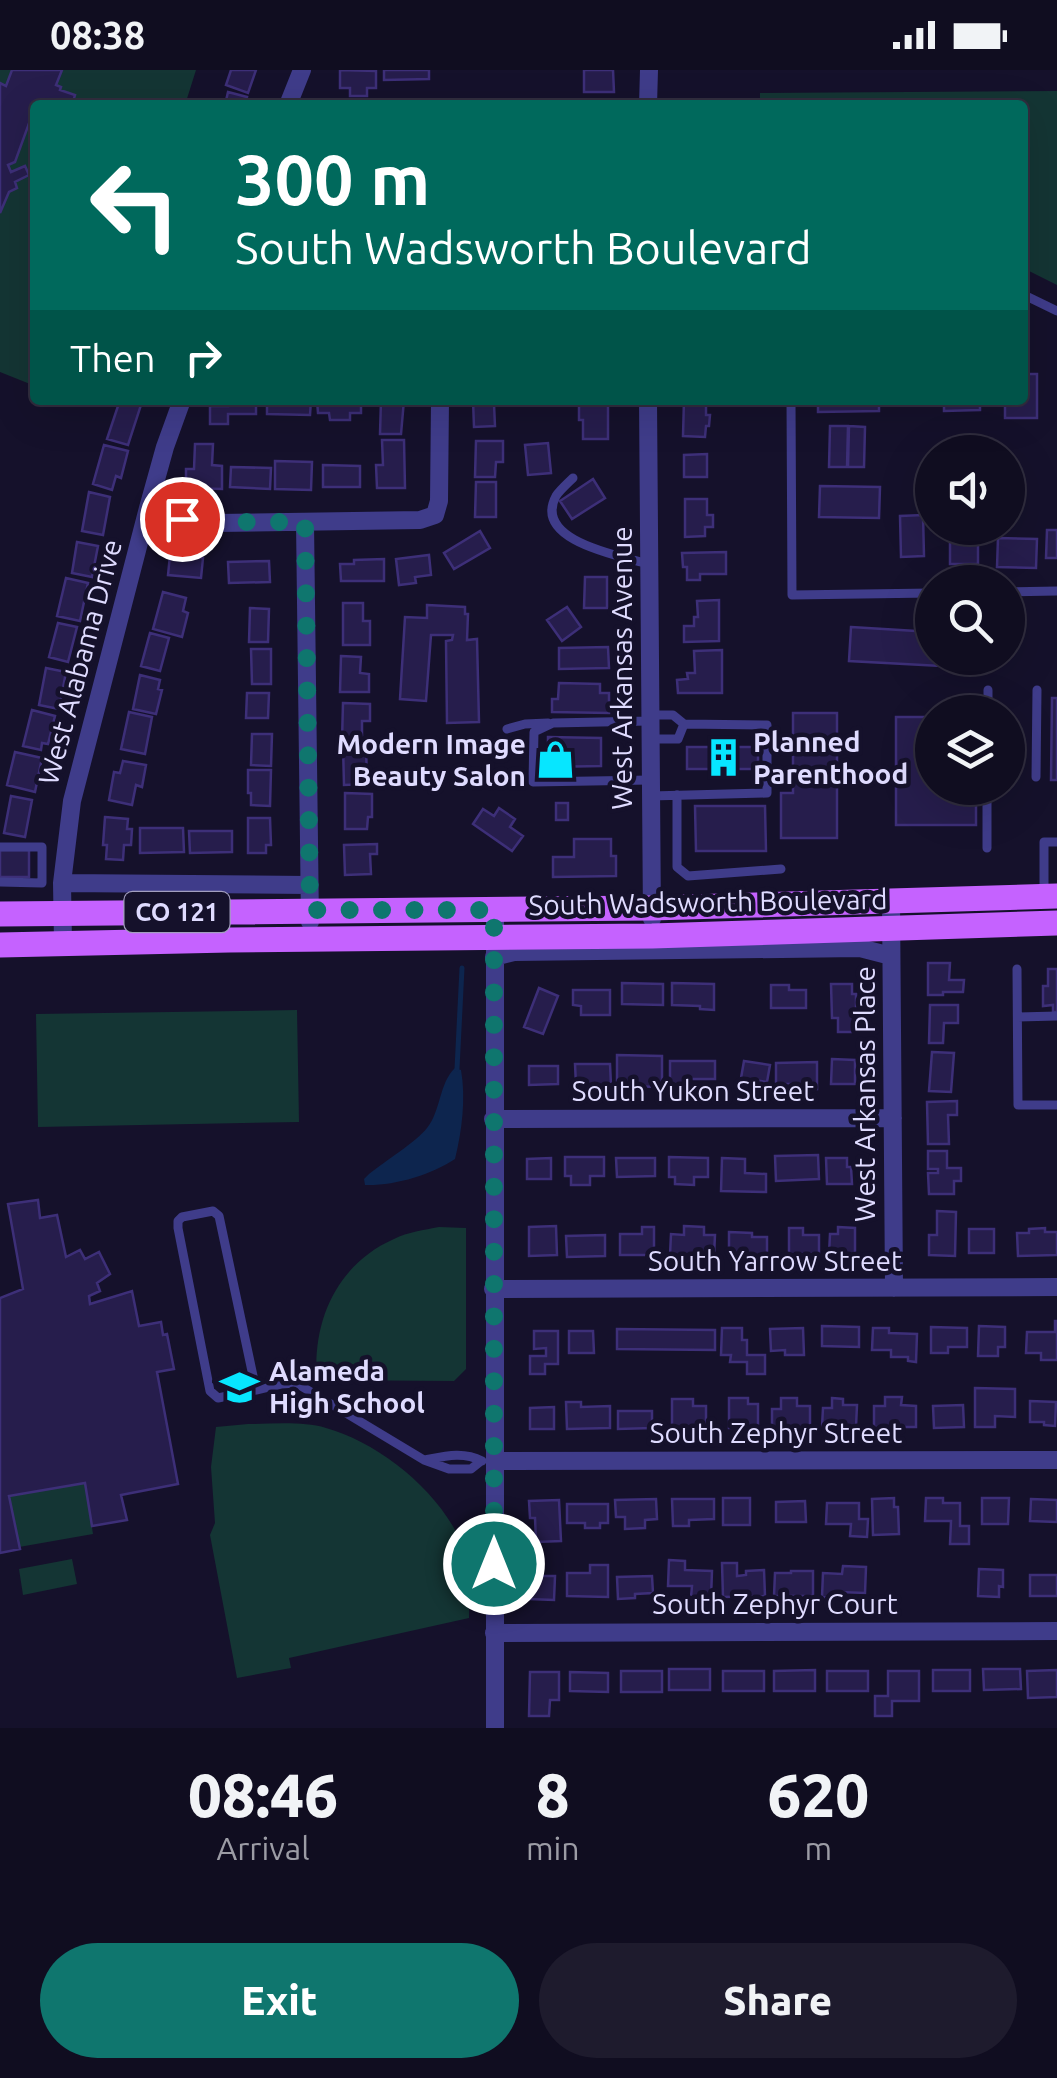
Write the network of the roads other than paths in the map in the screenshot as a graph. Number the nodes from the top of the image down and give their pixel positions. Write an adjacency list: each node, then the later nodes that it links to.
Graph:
1 (302, 70): 3 (street)
2 (648, 70): 4 (street)
3 (290, 100)
4 (648, 100)
5 (1028, 297): 6 (lane)
6 (1057, 311)
7 (180, 405): 12 (street, West Alabama Drive)
8 (440, 405): 13 (street)
9 (648, 405): 14 (street, West Arkansas Avenue)
10 (791, 405): 16 (lane)
11 (573, 478): 14 (lane)
12 (148, 508): 13 (street); 33 (street, West Alabama Drive)
13 (305, 522): 38 (street)
14 (648, 564): 23 (street, West Arkansas Avenue)
15 (1057, 591): 17 (lane)
16 (915, 592)
17 (1025, 592)
18 (988, 690): 20 (lane)
19 (1037, 690): 25 (lane)
20 (988, 695)
21 (553, 723): 23 (lane); 24 (lane); 26 (lane)
22 (684, 724): 23 (lane); 23 (lane); 27 (lane)
23 (649, 725): 26 (street, West Arkansas Avenue)
24 (507, 729)
25 (1036, 777)
26 (650, 788): 27 (lane); 40 (street, West Arkansas Avenue)
27 (677, 795): 34 (lane)
28 (987, 805): 31 (lane)
29 (1057, 842): 37 (lane)
30 (0, 848): 32 (lane)
31 (986, 848)
32 (42, 852): 33 (lane); 35 (lane)
33 (64, 857): 36 (street, West Alabama Drive)
34 (781, 870)
35 (0, 882)
36 (62, 883): 38 (street, South Wadsworth Boulevard); 42 (street, West Alabama Drive)
37 (1051, 886): 39 (main road, South Wadsworth Boulevard / CO 121)
38 (310, 898): 41 (main road, South Wadsworth Boulevard / CO 121); 42 (main road, South Wadsworth Boulevard / CO 121); 47 (street)
39 (890, 900): 40 (main road, South Wadsworth Boulevard / CO 121); 45 (street, West Arkansas Place)
40 (652, 908): 41 (main road, South Wadsworth Boulevard / CO 121); 46 (street, West Arkansas Avenue)
41 (494, 910): 50 (street)
42 (62, 913): 43 (main road, South Wadsworth Boulevard / CO 121); 48 (street, West Alabama Drive)
43 (0, 914)
44 (1057, 923): 45 (main road, South Wadsworth Boulevard / CO 121)
45 (891, 928): 46 (main road, South Wadsworth Boulevard / CO 121); 51 (street, West Arkansas Place)
46 (652, 936): 50 (main road, South Wadsworth Boulevard / CO 121)
47 (310, 940): 48 (main road, South Wadsworth Boulevard / CO 121); 50 (main road, South Wadsworth Boulevard / CO 121)
48 (63, 944): 49 (main road, South Wadsworth Boulevard / CO 121)
49 (0, 945)
50 (494, 947): 51 (street, South Wadsworth Boulevard); 57 (street)
51 (891, 956): 56 (street, West Arkansas Place)
52 (1017, 969): 53 (lane)
53 (1018, 1016): 54 (lane); 55 (lane)
54 (1057, 1016)
55 (1057, 1105)
56 (892, 1118): 57 (street, South Yukon Street); 59 (street, West Arkansas Place)
57 (493, 1119): 60 (street)
58 (1057, 1287): 59 (street, South Yarrow Street)
59 (894, 1288): 60 (street, South Yarrow Street)
60 (493, 1289): 63 (street)
61 (256, 1390): 61 (lane); 63 (lane)
62 (1057, 1460): 63 (street, South Zephyr Street)
63 (488, 1461): 65 (street)
64 (1057, 1631): 65 (street, South Zephyr Court)
65 (494, 1632): 66 (street)
66 (495, 1728)

